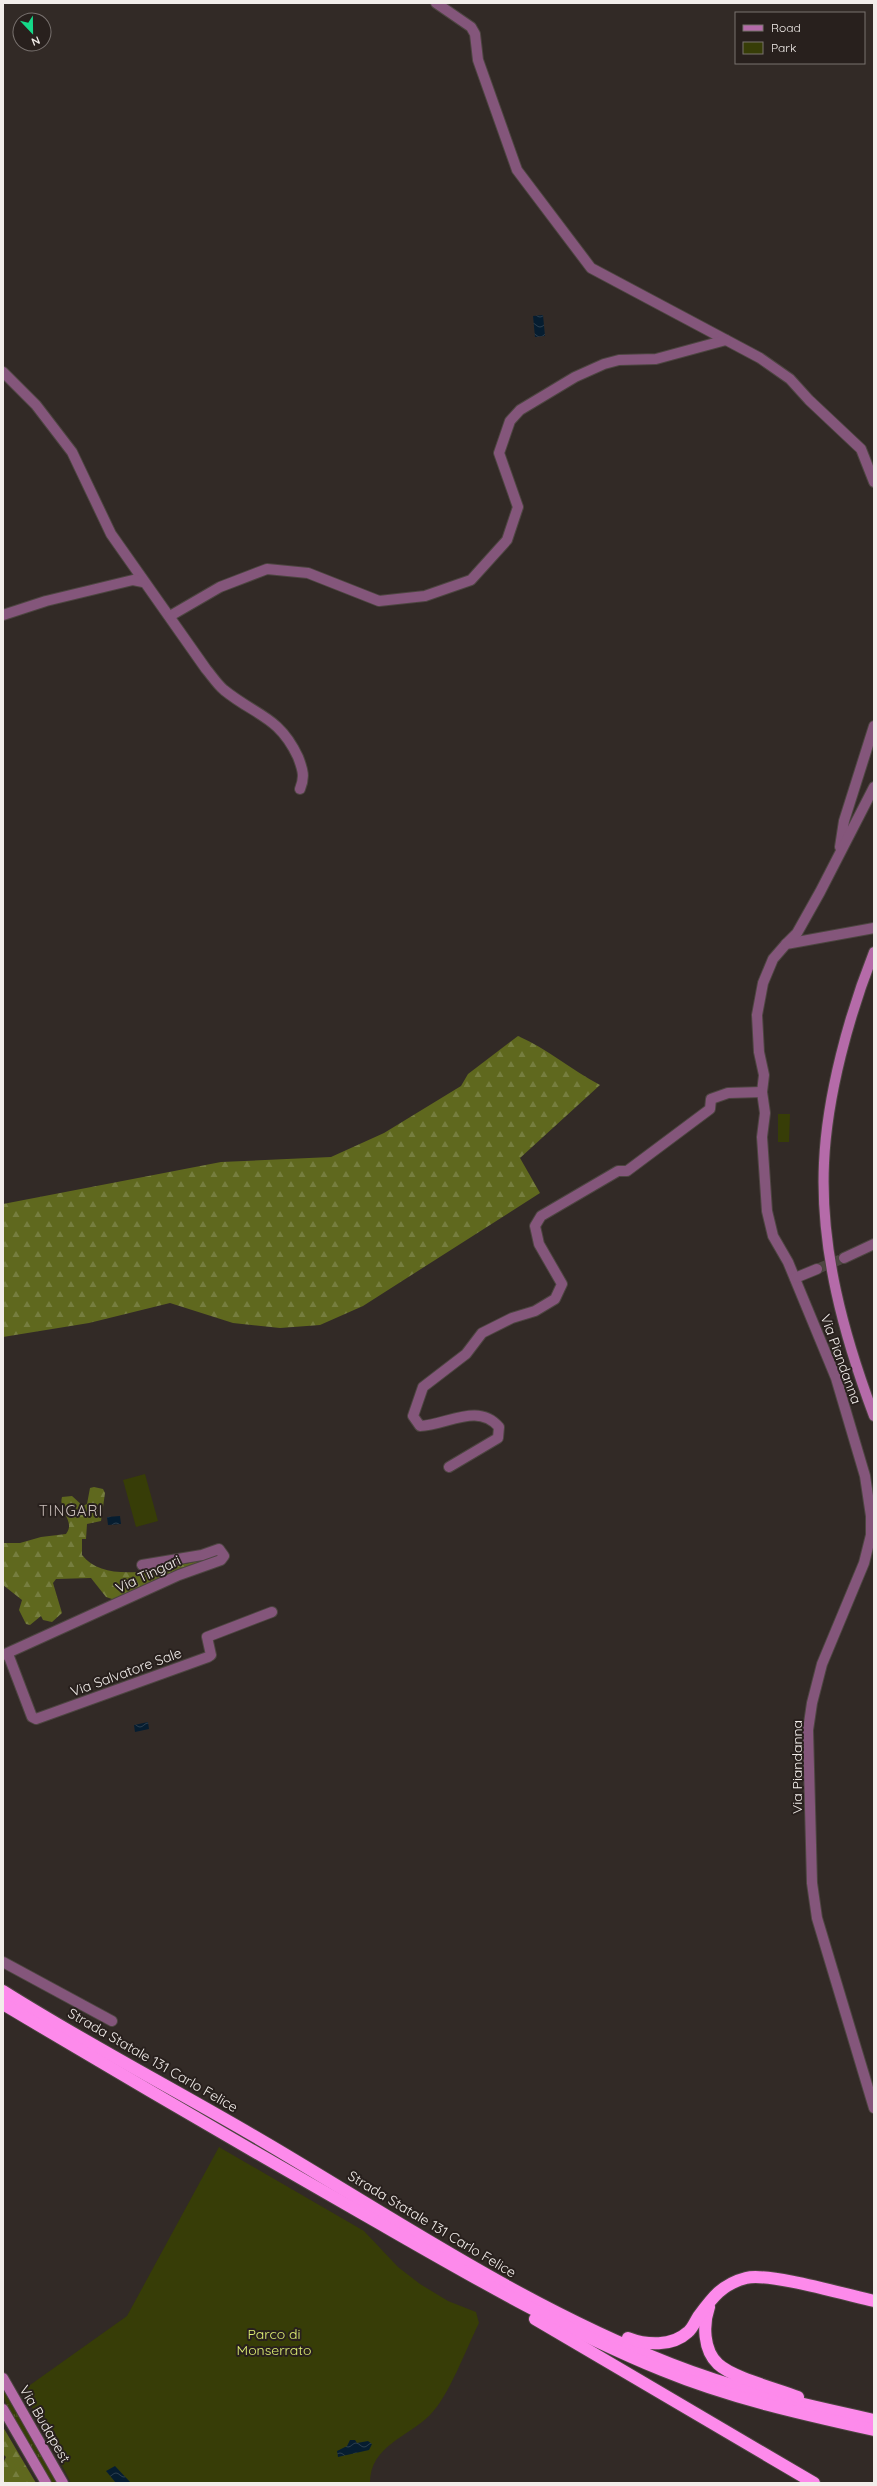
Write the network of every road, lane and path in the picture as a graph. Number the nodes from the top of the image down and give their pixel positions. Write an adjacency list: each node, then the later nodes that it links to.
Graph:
1 (436, 3): 2 (street)
2 (726, 340): 4 (street); 7 (street)
3 (3, 372): 5 (street)
4 (874, 482)
5 (143, 582): 6 (street); 7 (street)
6 (3, 615)
7 (170, 616): 10 (street)
8 (874, 726): 11 (street)
9 (874, 787): 11 (street, Via Piandanna)
10 (300, 790)
11 (839, 855): 13 (street, Via Piandanna)
12 (874, 928): 13 (street)
13 (786, 944): 15 (street, Via Piandanna)
14 (874, 952): 20 (main road)
15 (762, 1092): 19 (street, Via Piandanna); 21 (street)
16 (874, 1244): 17 (street)
17 (844, 1258)
18 (817, 1269): 19 (street)
19 (795, 1278): 28 (street, Via Piandanna)
20 (874, 1416)
21 (449, 1467)
22 (142, 1565): 24 (street, Via Tingari)
23 (272, 1612): 24 (street, Via Salvatore Sale)
24 (6, 1655)
25 (3, 1962): 27 (street)
26 (4, 1997): 29 (highway, Strada Statale 131 Carlo Felice); 32 (highway, Strada Statale 131 Carlo Felice)
27 (112, 2021)
28 (874, 2108)
29 (488, 2286): 36 (highway, Strada Statale 131 Carlo Felice); 39 (highway)
30 (713, 2296): 31 (highway); 32 (highway); 35 (highway)
31 (874, 2301)
32 (550, 2310): 35 (highway, Strada Statale 131 Carlo Felice)
33 (3, 2378): 38 (main road, Via Budapest)
34 (3, 2409): 37 (main road, Via Budapest)
35 (874, 2420)
36 (874, 2430)
37 (46, 2483)
38 (63, 2483)
39 (814, 2483)

